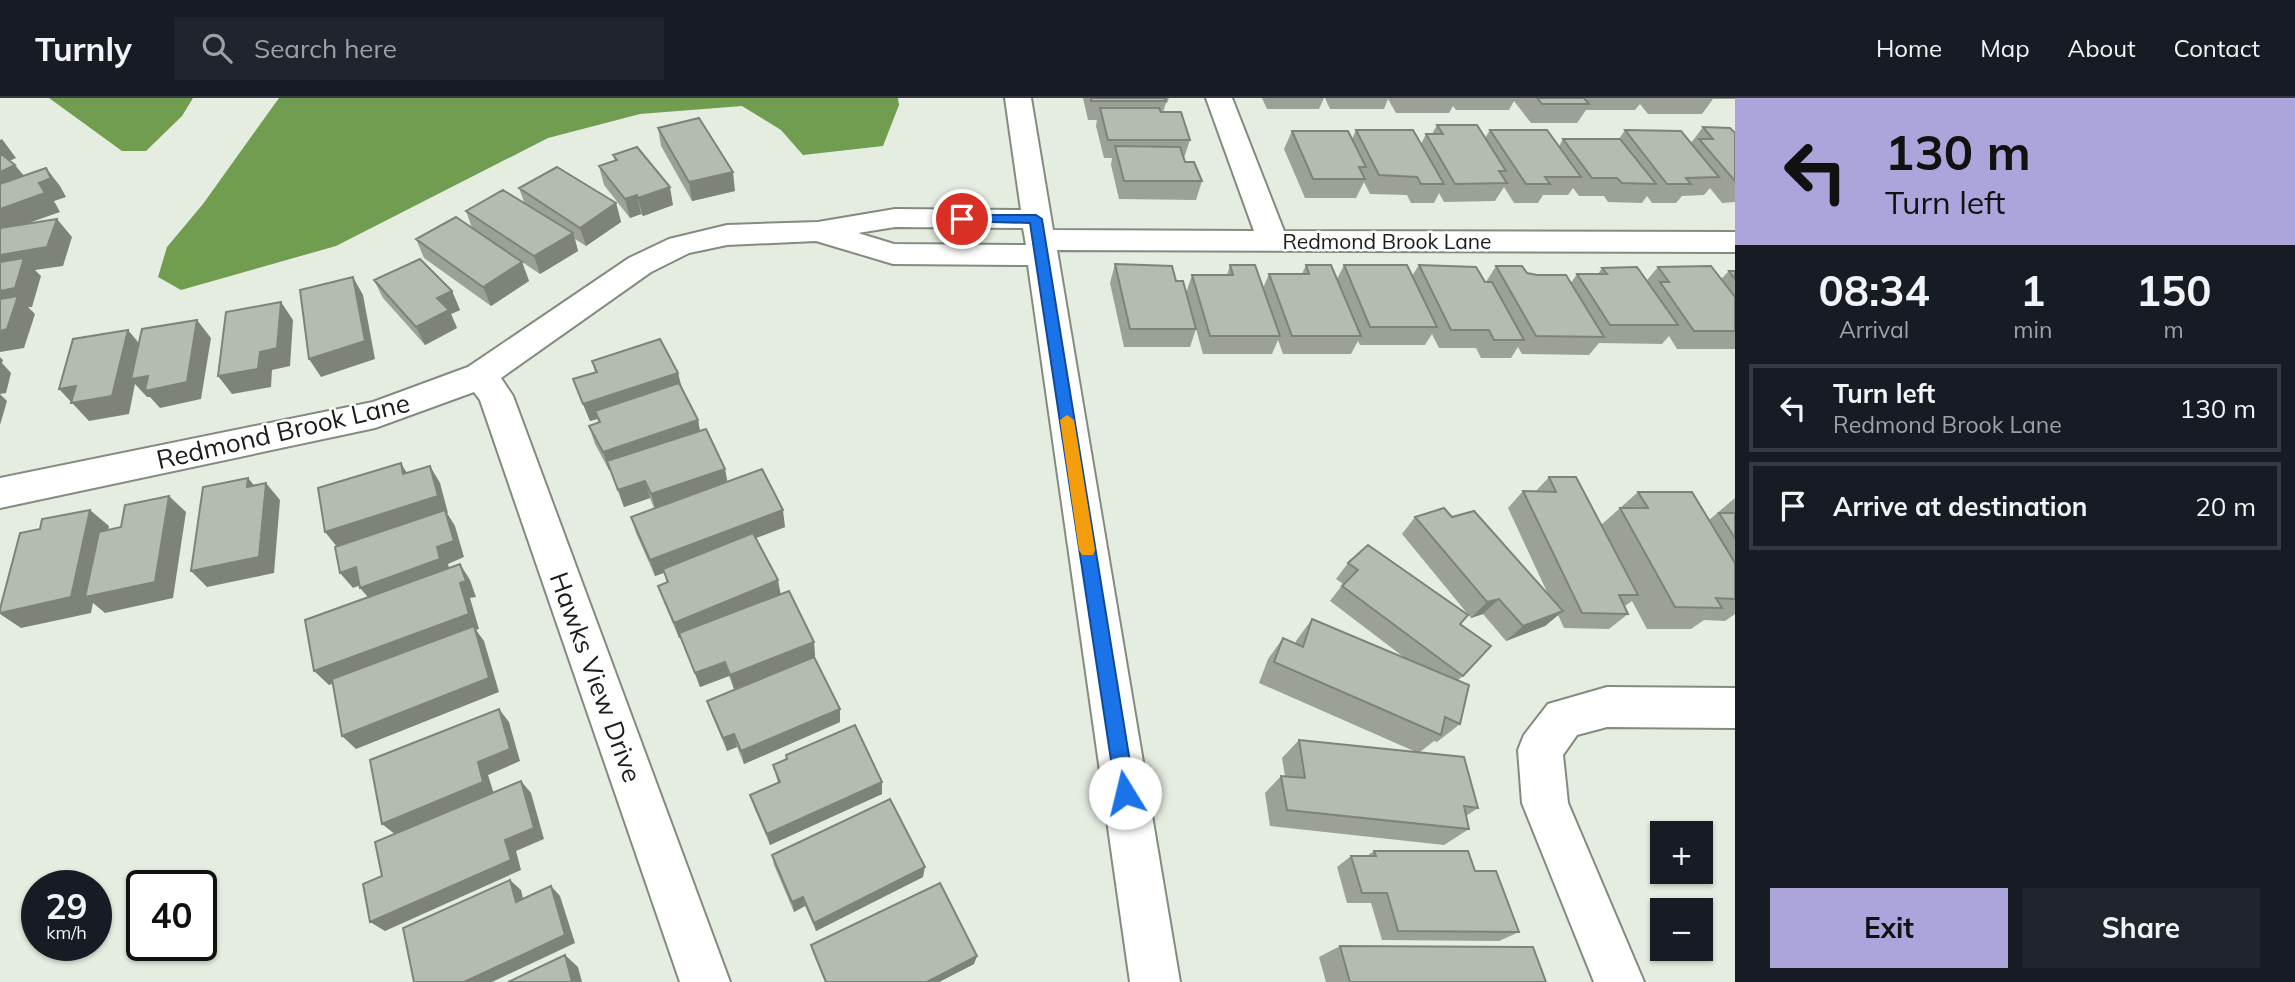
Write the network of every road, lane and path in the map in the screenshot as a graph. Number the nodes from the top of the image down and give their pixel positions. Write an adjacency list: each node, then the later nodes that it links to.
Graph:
1 (1018, 98): 5 (street)
2 (1219, 98): 6 (street)
3 (937, 219): 4 (street, Redmond Brook Lane); 5 (street, Redmond Brook Lane); 8 (street)
4 (818, 231): 8 (street, Redmond Brook Lane); 9 (street, Redmond Brook Lane)
5 (1039, 238): 6 (street, Redmond Brook Lane); 8 (street, Redmond Brook Lane); 13 (street)
6 (1272, 240): 7 (street, Redmond Brook Lane)
7 (1735, 242)
8 (938, 254)
9 (480, 376): 10 (street, Redmond Brook Lane); 12 (street, Hawks View Drive)
10 (0, 493)
11 (1735, 708): 14 (street)
12 (705, 982)
13 (1154, 982)
14 (1619, 982)

